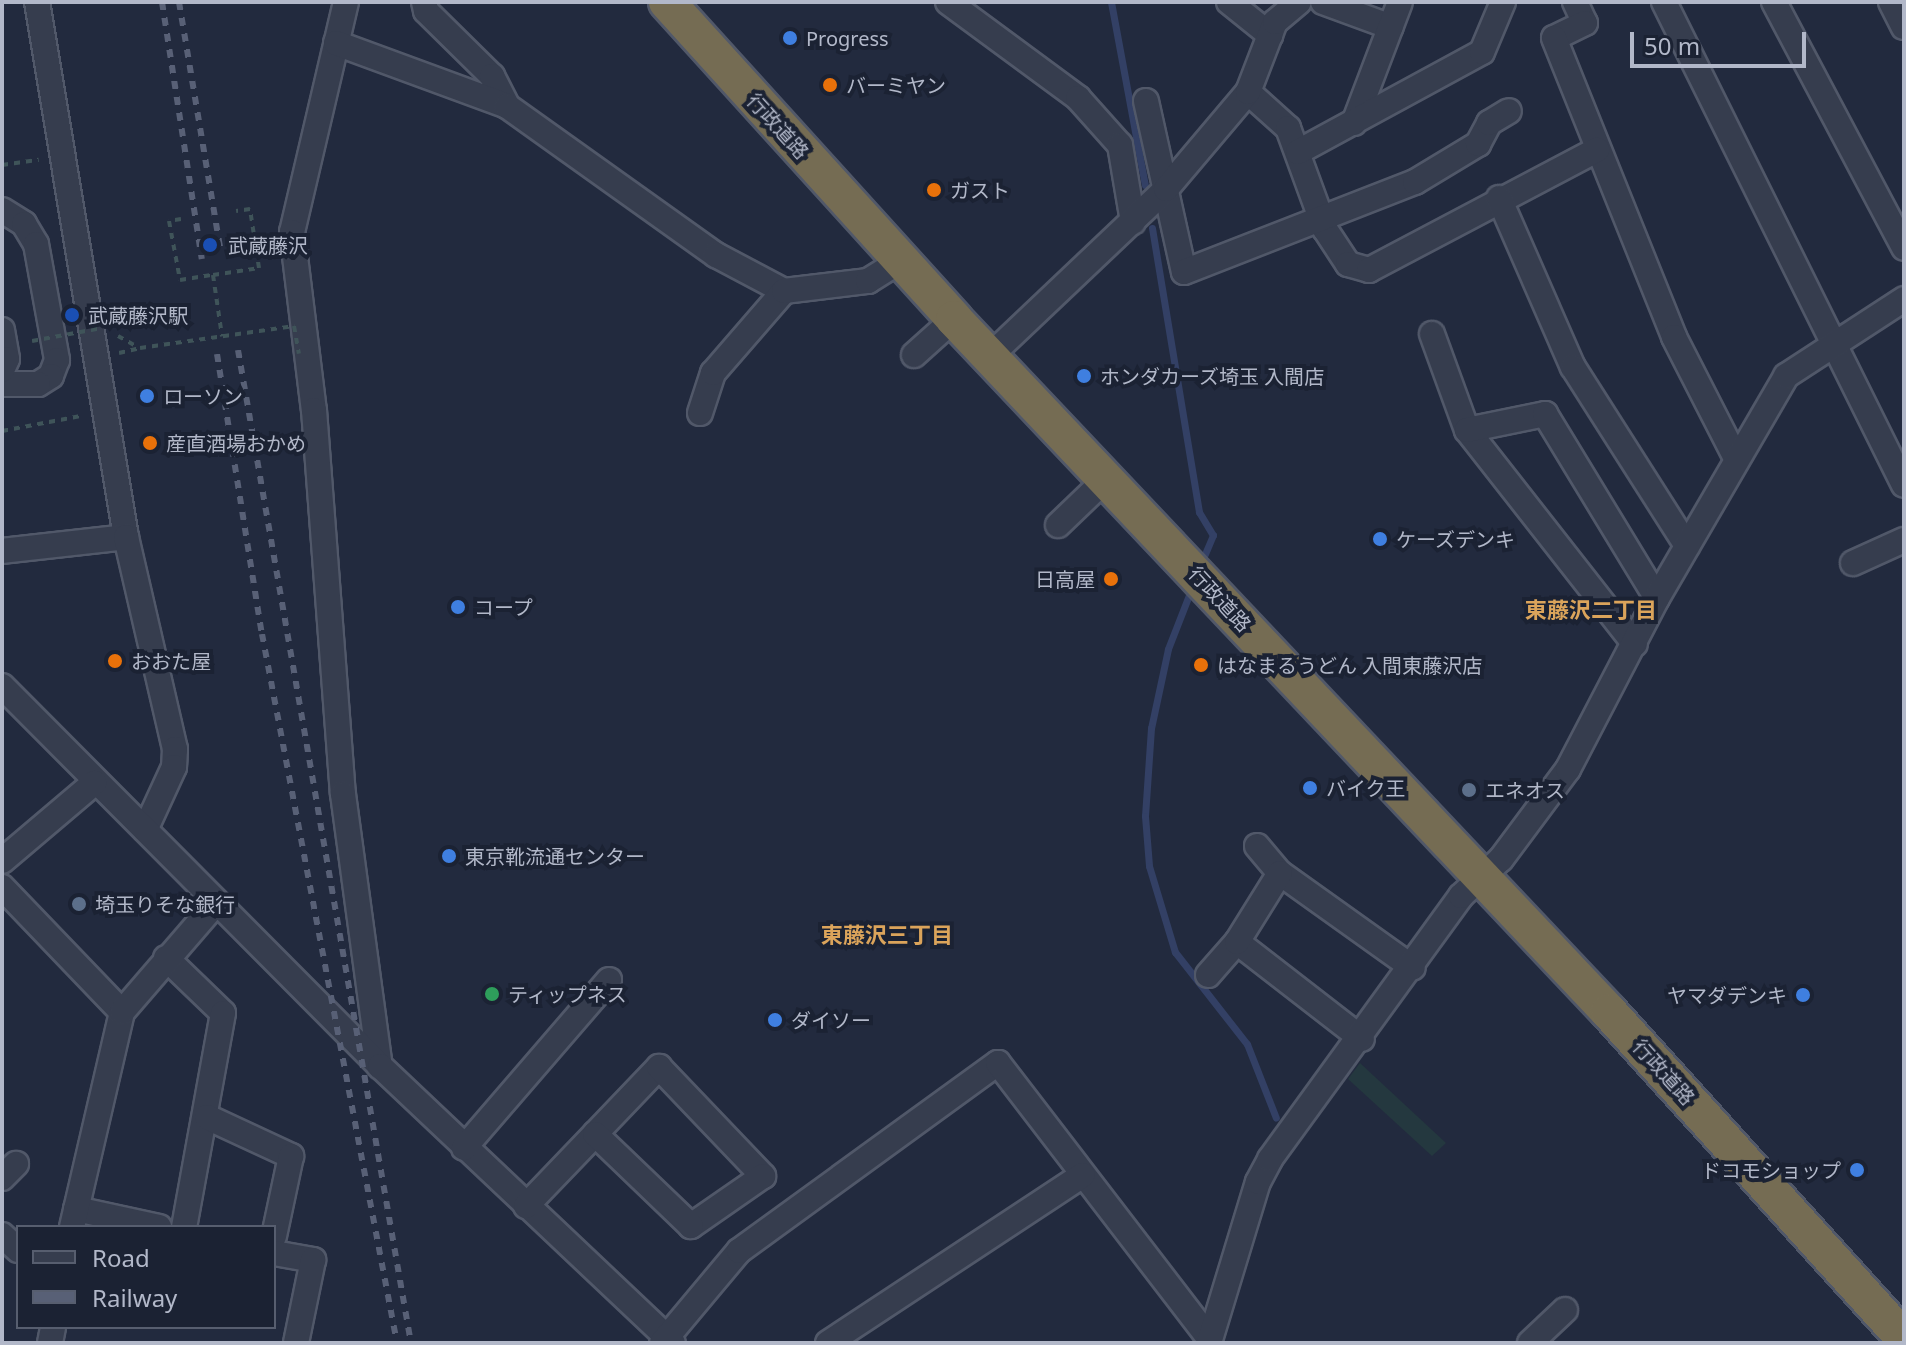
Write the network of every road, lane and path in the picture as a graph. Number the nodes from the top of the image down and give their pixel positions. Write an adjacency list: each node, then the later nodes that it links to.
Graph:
1 (37, 2): 57 (street)
2 (346, 2): 18 (street)
3 (424, 2): 21 (street)
4 (667, 2): 34 (highway, 行政道路)
5 (948, 2): 31 (street)
6 (1229, 2): 17 (street)
7 (1299, 2): 17 (street)
8 (1323, 2): 15 (street)
9 (1400, 2): 15 (street)
10 (1503, 2): 23 (street)
11 (1575, 2): 24 (street)
12 (1664, 2): 43 (street)
13 (1774, 2): 33 (street)
14 (1891, 2): 16 (street)
15 (1391, 27): 23 (street)
16 (1904, 27)
17 (1270, 35): 19 (street)
18 (336, 43): 21 (street); 80 (street)
19 (1248, 92): 25 (street); 26 (street)
20 (1146, 101): 26 (street)
21 (507, 106): 36 (street)
22 (1509, 111): 32 (street)
23 (1354, 123): 25 (street)
24 (1597, 150): 27 (street); 53 (street)
25 (1298, 152): 32 (street)
26 (1166, 189): 31 (street); 32 (street)
27 (1499, 198): 32 (street); 59 (street)
28 (2, 210): 50 (street)
29 (236, 211): 35 (path, bridge)
30 (181, 219): 35 (path, bridge)
31 (1133, 222): 48 (street)
32 (1322, 222)
33 (1904, 248)
34 (900, 261): 36 (street); 38 (highway, 行政道路)
35 (213, 275): 41 (path, bridge)
36 (784, 291): 51 (street)
37 (1904, 299): 43 (street)
38 (954, 319): 47 (street); 48 (highway, 行政道路)
39 (2, 330): 49 (street)
40 (1432, 334): 52 (street)
41 (222, 336): 44 (path, bridge); 45 (path, bridge)
42 (32, 341): 44 (path, bridge)
43 (1837, 343): 53 (street); 55 (street)
44 (140, 348): 46 (path)
45 (299, 354)
46 (107, 355)
47 (914, 355)
48 (990, 356): 54 (highway, 行政道路)
49 (2, 370)
50 (2, 384)
51 (700, 413)
52 (1467, 430): 62 (street); 63 (street)
53 (1736, 458): 59 (street)
54 (1107, 478): 56 (street); 70 (highway, 行政道路)
55 (1904, 485)
56 (1058, 525)
57 (126, 537): 60 (street); 66 (street)
58 (1904, 540): 61 (street)
59 (1687, 546): 62 (street)
60 (2, 551)
61 (1853, 563)
62 (1657, 598): 63 (street)
63 (1635, 644): 70 (street)
64 (2, 686): 65 (street)
65 (94, 783): 66 (street); 68 (street)
66 (145, 830): 72 (street)
67 (1257, 846): 69 (street)
68 (2, 861)
69 (1280, 873): 73 (street); 75 (street)
70 (1481, 878): 75 (street); 92 (highway, 行政道路)
71 (2, 887): 78 (street)
72 (216, 903): 74 (street); 80 (street)
73 (1237, 942): 76 (street); 79 (street)
74 (166, 958): 78 (street); 81 (street)
75 (1413, 968): 79 (street)
76 (1208, 975)
77 (609, 980): 83 (street)
78 (122, 1012): 86 (street)
79 (1362, 1039): 94 (street)
80 (380, 1066): 83 (street)
81 (207, 1117): 88 (street); 89 (street)
82 (595, 1134): 82 (street); 85 (street)
83 (464, 1148): 85 (street)
84 (1083, 1175): 93 (street); 94 (street); 96 (street)
85 (526, 1206): 93 (street)
86 (74, 1218): 87 (street)
87 (140, 1225)
88 (184, 1225)
89 (276, 1227)
90 (276, 1253): 95 (street)
91 (1565, 1310): 97 (street)
92 (1904, 1338)
93 (667, 1341)
94 (1210, 1341)
95 (296, 1343)
96 (828, 1343)
97 (1530, 1343)

